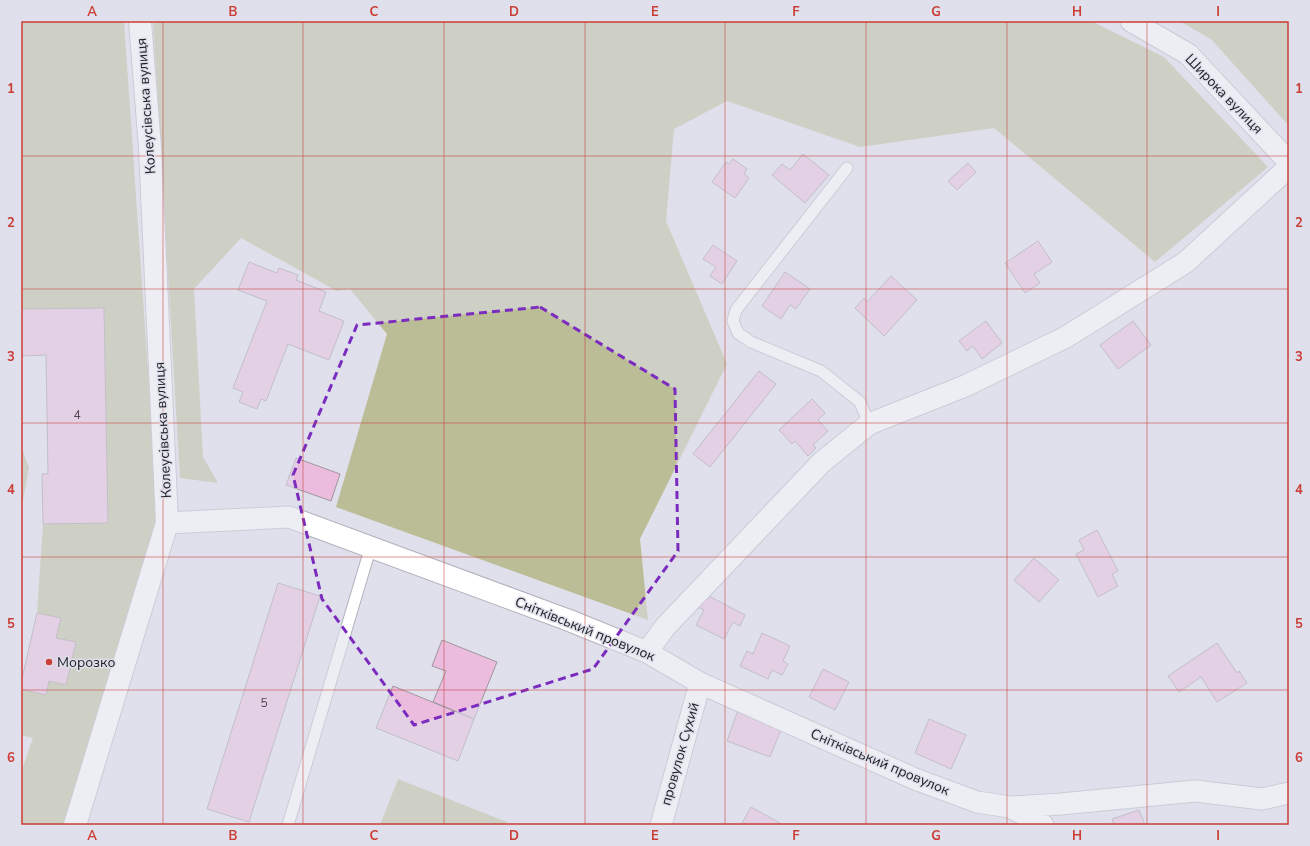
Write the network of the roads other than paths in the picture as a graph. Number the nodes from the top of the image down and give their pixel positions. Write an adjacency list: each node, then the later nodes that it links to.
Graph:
1 (140, 21): 7 (street, Колеусівська вулиця)
2 (1131, 21): 3 (street, Широка вулиця)
3 (1289, 162)
4 (1289, 167): 6 (street)
5 (847, 168): 6 (lane)
6 (869, 424): 9 (street)
7 (167, 523): 8 (street, Снітківський провулок); 13 (street, Колеусівська вулиця)
8 (371, 546): 9 (street, Снітківський провулок); 14 (lane)
9 (647, 652): 10 (street, Снітківський провулок)
10 (700, 684): 12 (street, Снітківський провулок); 15 (street, провулок Сухий)
11 (1289, 793): 12 (street, Снітківський провулок)
12 (1010, 807): 16 (street, Снітківський провулок)
13 (75, 825)
14 (288, 825)
15 (661, 825)
16 (1043, 825)

